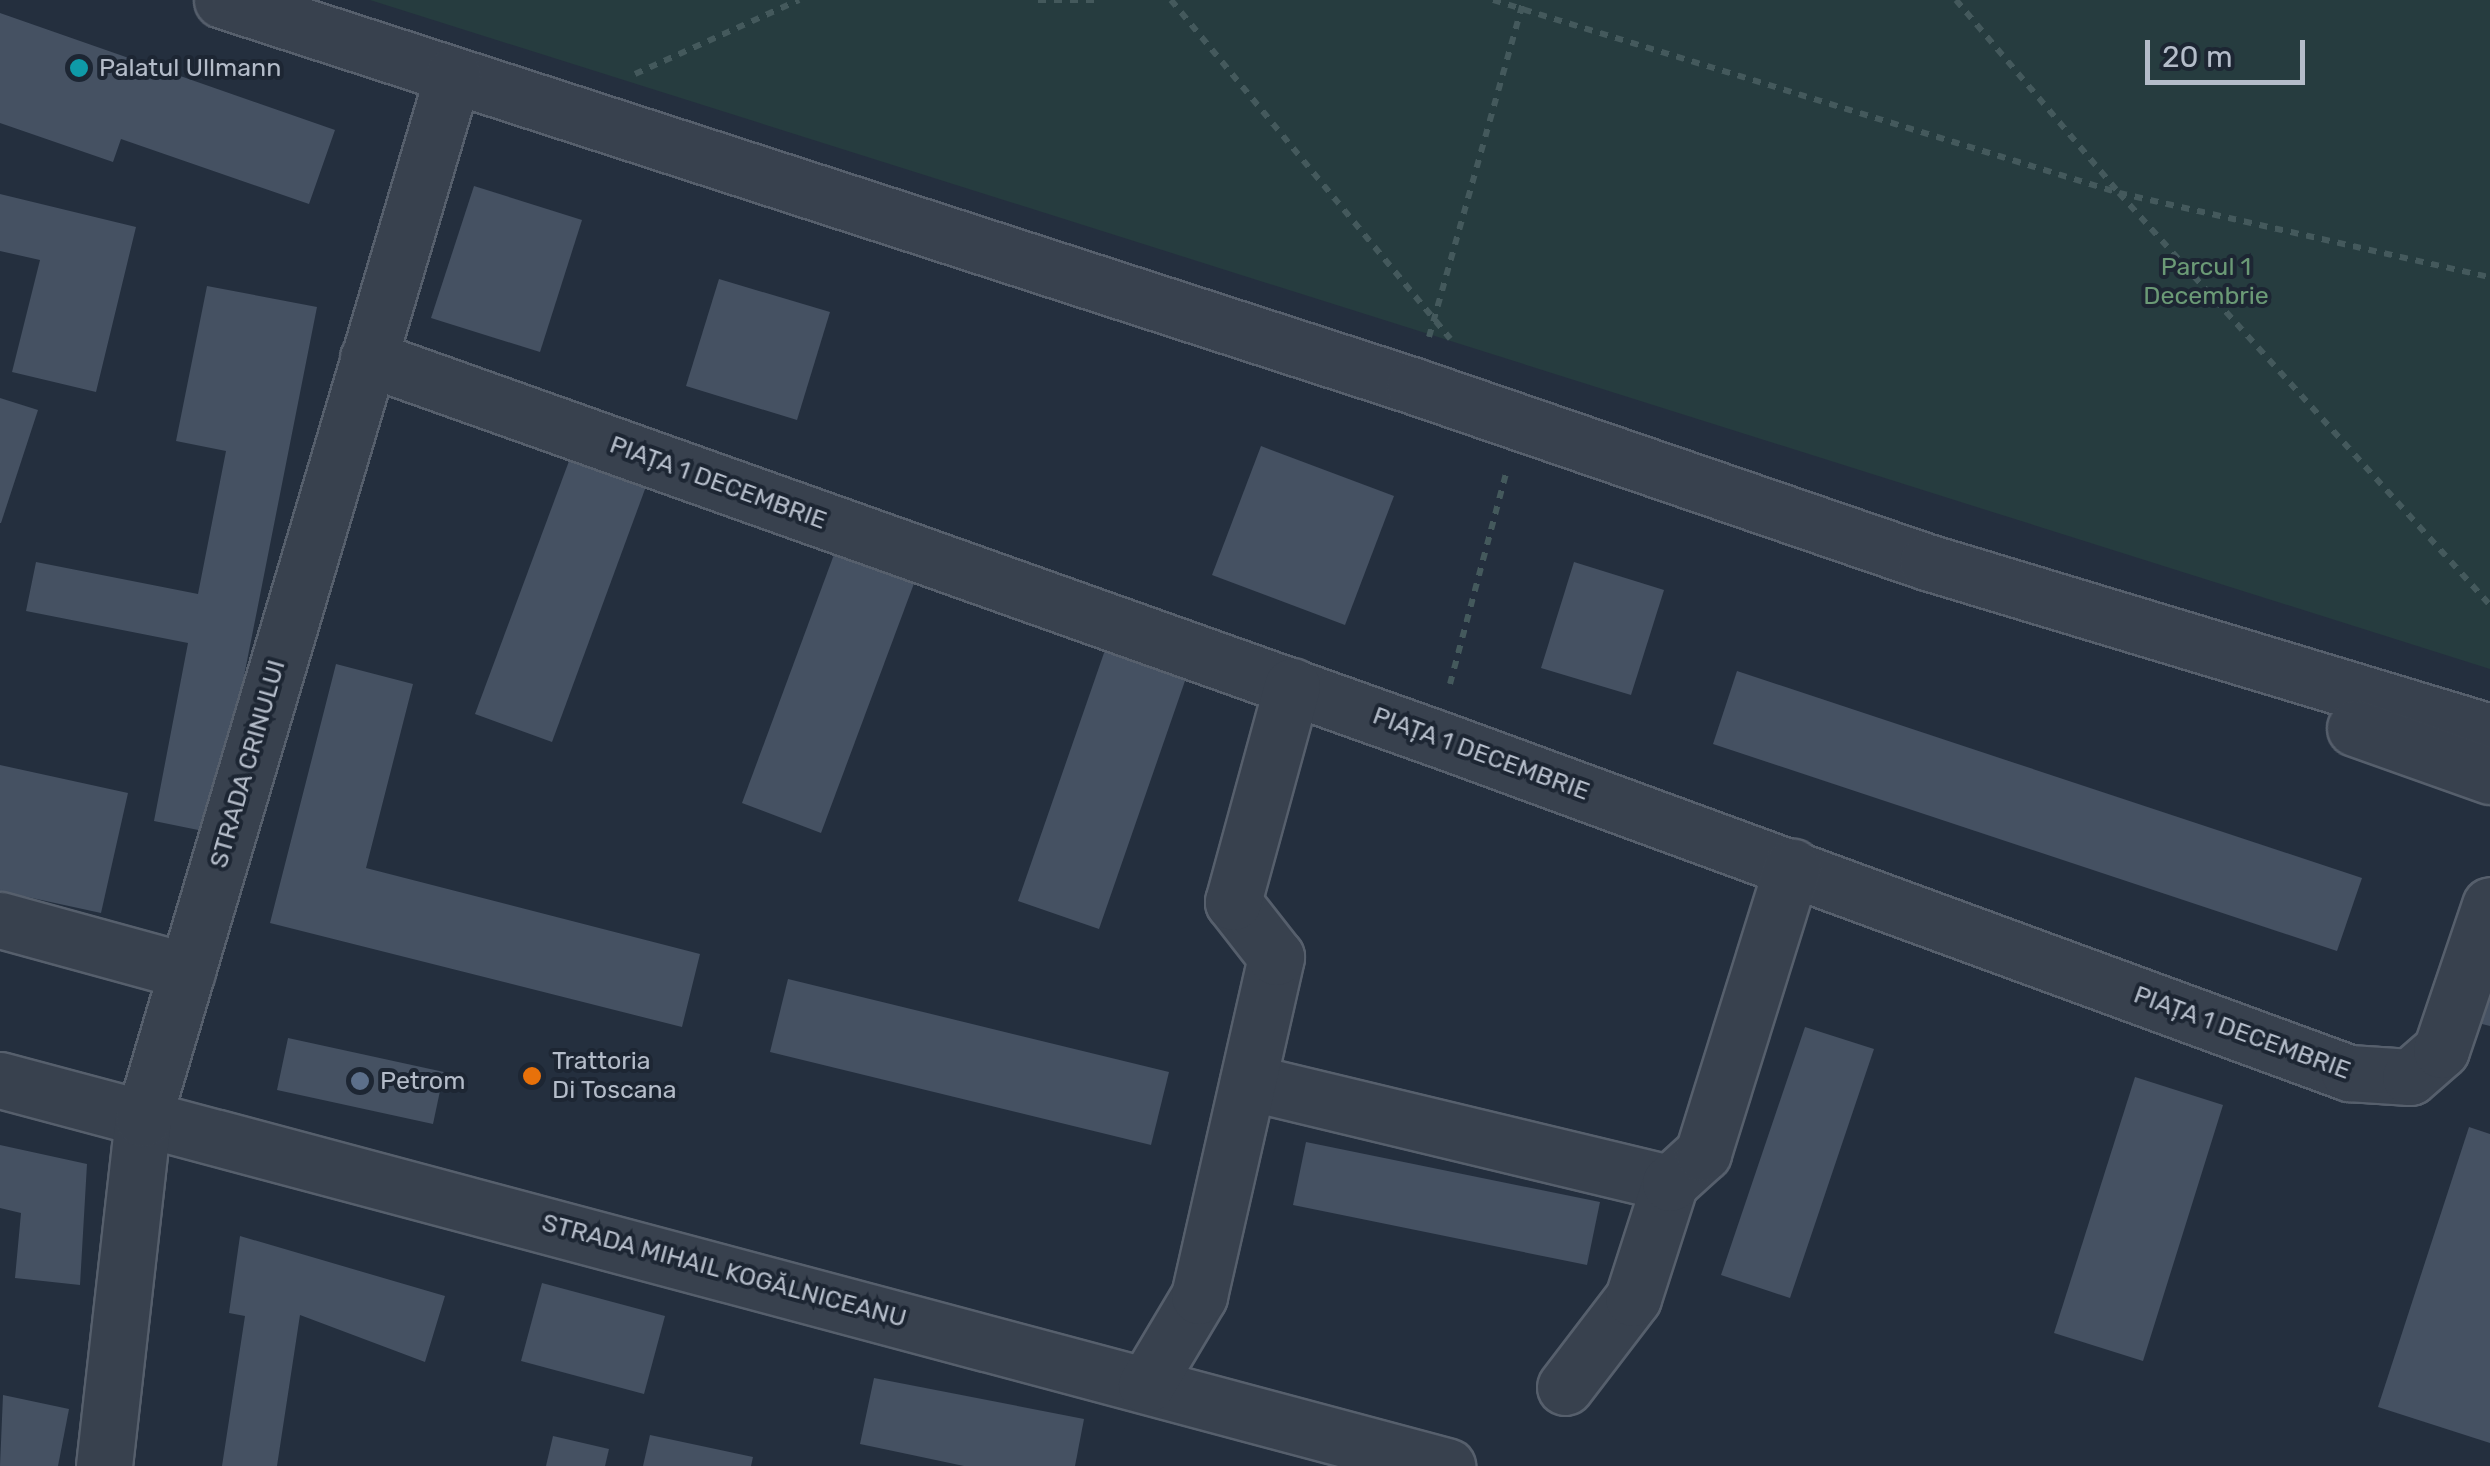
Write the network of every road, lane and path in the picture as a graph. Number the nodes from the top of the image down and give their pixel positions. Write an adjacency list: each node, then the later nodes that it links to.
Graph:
1 (222, 0): 10 (street)
2 (799, 0): 11 (path)
3 (1038, 0): 4 (path)
4 (1100, 0)
5 (1171, 0): 14 (path)
6 (1494, 0): 9 (path)
7 (1524, 0): 9 (path)
8 (1956, 0): 12 (path)
9 (1522, 10): 12 (path); 14 (path)
10 (453, 76): 11 (street); 16 (street, STRADA CRINULUI)
11 (556, 110): 17 (street)
12 (2119, 193): 13 (path); 20 (path)
13 (2490, 277)
14 (1434, 320): 15 (path); 17 (path)
15 (1458, 350)
16 (368, 358): 21 (street, PIAȚA 1 DECEMBRIE); 28 (street, STRADA CRINULUI)
17 (1414, 386): 18 (street)
18 (1520, 423): 19 (street); 23 (path)
19 (1928, 562): 22 (street); 24 (street)
20 (2490, 605)
21 (1292, 686): 23 (street, PIAȚA 1 DECEMBRIE); 30 (street)
22 (2482, 726)
23 (1436, 738): 25 (street, PIAȚA 1 DECEMBRIE)
24 (2490, 776)
25 (1792, 866): 26 (street, PIAȚA 1 DECEMBRIE); 32 (street)
26 (2490, 905)
27 (0, 920): 28 (street)
28 (187, 971): 31 (street, STRADA CRINULUI)
29 (0, 1080): 31 (street, STRADA MIHAIL KOGĂLNICEANU)
30 (1248, 1082): 32 (street); 33 (street)
31 (143, 1119): 33 (street, STRADA MIHAIL KOGĂLNICEANU); 35 (street, STRADA CRINULUI)
32 (1670, 1183): 34 (street)
33 (1146, 1385): 36 (street, STRADA MIHAIL KOGĂLNICEANU)
34 (1565, 1387)
35 (104, 1466)
36 (1447, 1466)

